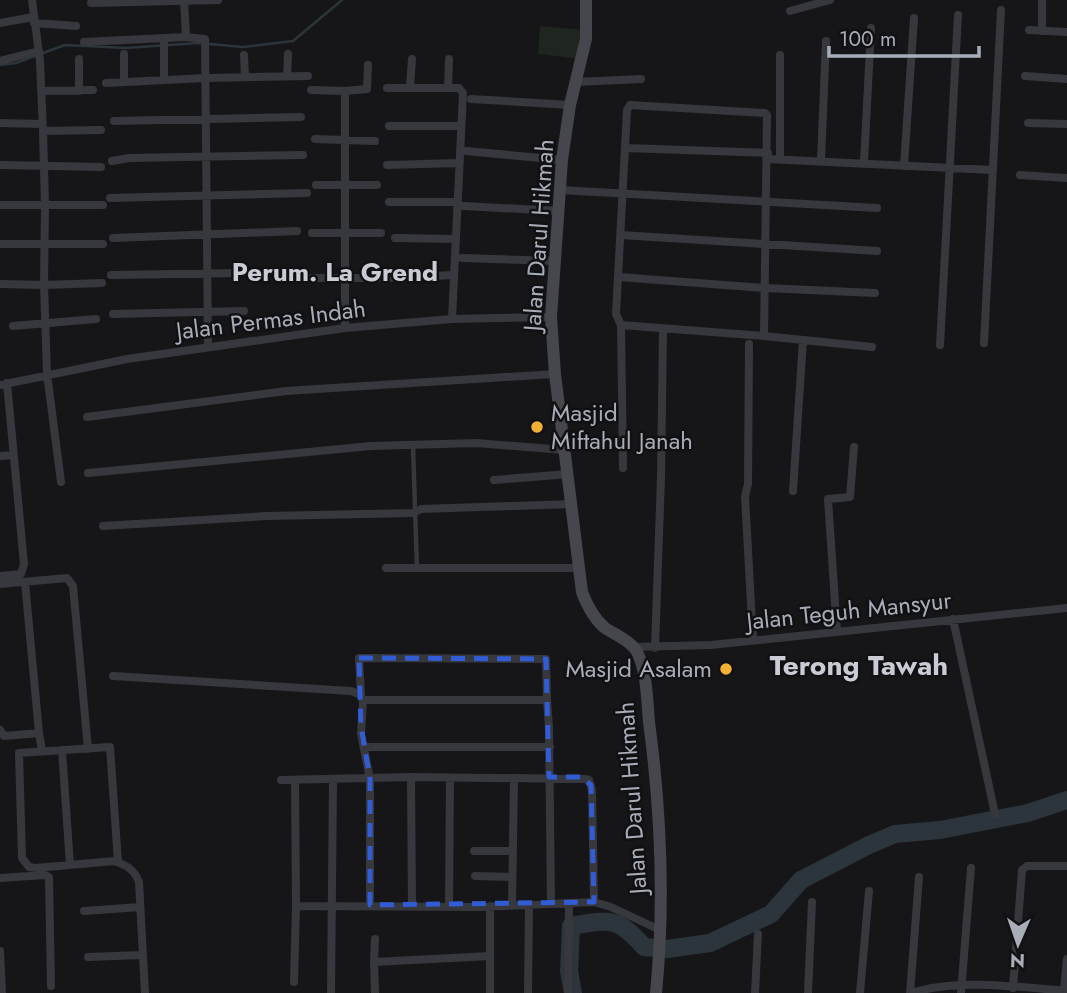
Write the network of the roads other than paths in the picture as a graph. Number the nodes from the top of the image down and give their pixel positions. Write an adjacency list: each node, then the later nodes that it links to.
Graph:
1 (32, 0): 12 (street)
2 (184, 0): 3 (street); 7 (street); 19 (street)
3 (218, 0)
4 (586, 0): 42 (street, Jalan Darul Hikmah)
5 (830, 0): 9 (street)
6 (1042, 0): 17 (street)
7 (91, 3)
8 (1001, 10): 84 (street)
9 (790, 11)
10 (958, 15): 83 (street)
11 (914, 18): 81 (street)
12 (33, 20): 13 (street); 14 (street); 27 (street)
13 (0, 23)
14 (76, 26)
15 (871, 27): 76 (street)
16 (1029, 30): 17 (street)
17 (1042, 31): 18 (street)
18 (1067, 32)
19 (186, 37): 20 (street); 37 (street)
20 (164, 40): 22 (street); 40 (street)
21 (826, 41): 74 (street)
22 (84, 43)
23 (124, 54): 41 (street)
24 (288, 54): 36 (street)
25 (244, 55): 35 (street)
26 (779, 55): 72 (street)
27 (39, 56): 31 (street); 49 (street)
28 (449, 58): 45 (street)
29 (79, 59): 50 (street)
30 (412, 59): 44 (street)
31 (0, 61)
32 (368, 65): 51 (street)
33 (308, 76): 36 (street)
34 (1025, 76): 39 (street)
35 (245, 77): 36 (street); 37 (street)
36 (287, 77)
37 (206, 78): 40 (street); 55 (street)
38 (641, 79): 42 (street)
39 (1067, 79)
40 (164, 80): 41 (street)
41 (124, 81): 43 (street)
42 (576, 82): 53 (street, Jalan Darul Hikmah)
43 (106, 83)
44 (410, 87): 45 (street); 46 (street)
45 (448, 87): 61 (street)
46 (387, 88)
47 (93, 90): 50 (street)
48 (311, 90): 51 (street)
49 (41, 91): 50 (street); 62 (street)
50 (79, 91)
51 (345, 91): 65 (street)
52 (471, 99): 53 (street)
53 (570, 105): 73 (street, Jalan Darul Hikmah)
54 (301, 117): 55 (street)
55 (206, 118): 56 (street); 70 (street)
56 (114, 121)
57 (0, 123): 62 (street)
58 (1028, 123): 59 (street)
59 (1067, 124)
60 (389, 126): 61 (street)
61 (461, 126): 77 (street)
62 (42, 127): 63 (street); 80 (street)
63 (101, 130)
64 (314, 139): 65 (street)
65 (345, 139): 66 (street); 88 (street)
66 (375, 141)
67 (626, 148): 71 (street); 71 (street); 92 (street)
68 (466, 151): 73 (street)
69 (303, 155): 70 (street)
70 (207, 156): 75 (street); 93 (street)
71 (768, 156): 72 (street); 96 (street)
72 (780, 159): 74 (street)
73 (562, 160): 90 (street, Jalan Darul Hikmah)
74 (821, 160): 76 (street)
75 (112, 161)
76 (864, 162): 81 (street)
77 (459, 163): 79 (street); 97 (street)
78 (0, 165): 80 (street)
79 (387, 165)
80 (43, 166): 82 (street); 99 (street)
81 (904, 166): 83 (street)
82 (101, 167)
83 (949, 169): 84 (street); 148 (street)
84 (992, 170): 146 (street)
85 (1020, 176): 86 (street)
86 (1067, 178)
87 (316, 185): 88 (street)
88 (345, 185): 89 (street); 105 (street)
89 (377, 185)
90 (560, 190): 92 (street); 102 (street, Jalan Darul Hikmah)
91 (307, 193): 93 (street)
92 (624, 193): 96 (street); 108 (street)
93 (208, 194): 94 (street); 107 (street)
94 (110, 198)
95 (389, 202): 97 (street)
96 (768, 203): 101 (street); 115 (street)
97 (461, 204): 102 (street); 111 (street)
98 (0, 205): 99 (street)
99 (45, 205): 100 (street); 112 (street)
100 (103, 205)
101 (877, 208)
102 (558, 211): 118 (street, Jalan Darul Hikmah)
103 (297, 231): 107 (street)
104 (312, 233): 105 (street)
105 (345, 233): 106 (street); 127 (street)
106 (381, 233)
107 (207, 234): 109 (street); 119 (street)
108 (621, 235): 115 (street); 123 (street)
109 (113, 237)
110 (394, 238): 111 (street)
111 (456, 239): 122 (street)
112 (44, 243): 113 (street); 114 (street); 130 (street)
113 (0, 244)
114 (103, 244)
115 (767, 246): 116 (street); 131 (street)
116 (877, 251)
117 (462, 258): 118 (street)
118 (555, 261): 136 (street, Jalan Darul Hikmah)
119 (207, 272): 120 (street); 121 (street); 133 (street)
120 (241, 273)
121 (111, 275)
122 (454, 275): 126 (street); 138 (street)
123 (619, 277): 131 (street); 140 (street)
124 (307, 278): 127 (street)
125 (378, 278): 127 (street)
126 (389, 278)
127 (345, 279): 142 (street)
128 (102, 283): 130 (street)
129 (0, 284): 130 (street)
130 (44, 285): 139 (street)
131 (765, 288): 132 (street); 144 (street)
132 (876, 293)
133 (208, 311): 134 (street); 135 (street); 149 (street)
134 (244, 311)
135 (113, 314)
136 (551, 317): 138 (street, Jalan Permas Indah); 152 (street, Jalan Darul Hikmah)
137 (96, 319): 139 (street)
138 (452, 319): 142 (street, Jalan Permas Indah)
139 (46, 323): 141 (street); 151 (street)
140 (621, 325): 143 (street); 160 (street)
141 (13, 326)
142 (345, 328): 149 (street, Jalan Permas Indah)
143 (663, 329): 144 (street); 180 (street)
144 (764, 336): 145 (street)
145 (803, 340): 150 (street); 165 (street)
146 (984, 343)
147 (749, 344): 178 (street)
148 (940, 345)
149 (208, 347): 151 (street, Jalan Permas Indah)
150 (872, 347)
151 (47, 373): 153 (street, Jalan Permas Indah); 164 (street)
152 (555, 374): 154 (street); 157 (street, Jalan Darul Hikmah)
153 (3, 384): 158 (street)
154 (87, 418)
155 (413, 445): 157 (street); 161 (street); 167 (lane)
156 (854, 447): 177 (street)
157 (564, 450): 162 (street, Jalan Darul Hikmah)
158 (13, 455): 159 (street); 172 (street)
159 (0, 456)
160 (623, 468)
161 (88, 472)
162 (569, 474): 163 (street); 166 (street, Jalan Darul Hikmah)
163 (494, 480)
164 (61, 482)
165 (793, 491)
166 (573, 505): 167 (street); 170 (street, Jalan Darul Hikmah)
167 (416, 512): 168 (street); 171 (lane)
168 (103, 526)
169 (386, 568): 171 (street)
170 (578, 568): 171 (street); 179 (street, Jalan Darul Hikmah)
171 (416, 569)
172 (0, 576)
173 (25, 582): 174 (street); 185 (street); 188 (street)
174 (0, 584)
175 (1067, 608): 176 (street, Jalan Teguh Mansyur)
176 (953, 619): 177 (street, Jalan Teguh Mansyur); 199 (street)
177 (837, 632): 178 (street, Jalan Teguh Mansyur)
178 (753, 640): 180 (street, Jalan Teguh Mansyur)
179 (634, 647): 180 (street, Jalan Teguh Mansyur); 225 (street, Jalan Darul Hikmah)
180 (655, 648)
181 (113, 676): 182 (street)
182 (362, 697): 183 (street); 183 (street); 186 (street)
183 (547, 700): 187 (street)
184 (0, 730): 185 (street)
185 (39, 733): 190 (street)
186 (365, 747): 187 (street); 196 (street)
187 (550, 747): 191 (street)
188 (88, 749): 189 (street); 202 (street)
189 (62, 750): 190 (street); 203 (street)
190 (41, 751): 203 (street)
191 (549, 777): 194 (street); 211 (street); 214 (street)
192 (411, 778): 193 (street); 196 (street); 219 (street)
193 (450, 778): 194 (street); 223 (street)
194 (514, 778): 201 (street)
195 (333, 779): 196 (street); 198 (street); 215 (street)
196 (370, 779): 216 (street)
197 (281, 780): 198 (street)
198 (295, 780): 218 (street)
199 (995, 814)
200 (474, 851): 201 (street)
201 (512, 851): 207 (street)
202 (118, 862): 203 (street); 222 (street)
203 (70, 865)
204 (1067, 866): 237 (street)
205 (971, 868): 236 (street)
206 (475, 876): 207 (street)
207 (512, 877): 221 (street)
208 (919, 877): 251 (street)
209 (0, 878): 235 (street)
210 (869, 891): 250 (street)
211 (594, 902): 213 (street); 225 (street)
212 (812, 902): 249 (street)
213 (569, 903): 214 (street); 246 (street)
214 (551, 904): 217 (street)
215 (332, 905): 216 (street); 218 (street); 242 (street)
216 (370, 905): 219 (street)
217 (529, 905): 221 (street); 245 (street)
218 (296, 906): 234 (street)
219 (412, 906): 223 (street)
220 (489, 906): 221 (street); 223 (street); 230 (street)
221 (512, 906)
222 (140, 907): 224 (street); 229 (street)
223 (449, 907)
224 (84, 911)
225 (660, 934): 247 (street, Jalan Darul Hikmah)
226 (758, 934): 248 (street)
227 (375, 939): 233 (street)
228 (0, 951): 240 (street)
229 (142, 954): 231 (street); 241 (street)
230 (490, 956): 233 (street); 244 (street)
231 (88, 957)
232 (1067, 959): 239 (street)
233 (374, 962): 243 (street)
234 (294, 982)
235 (51, 986)
236 (962, 988): 237 (street); 238 (street)
237 (1013, 988): 239 (street)
238 (937, 990): 251 (street)
239 (1065, 990)
240 (2, 993)
241 (145, 993)
242 (331, 993)
243 (375, 993)
244 (490, 993)
245 (528, 993)
246 (568, 993)
247 (656, 993)
248 (755, 993)
249 (808, 993)
250 (860, 993)
251 (911, 993)

